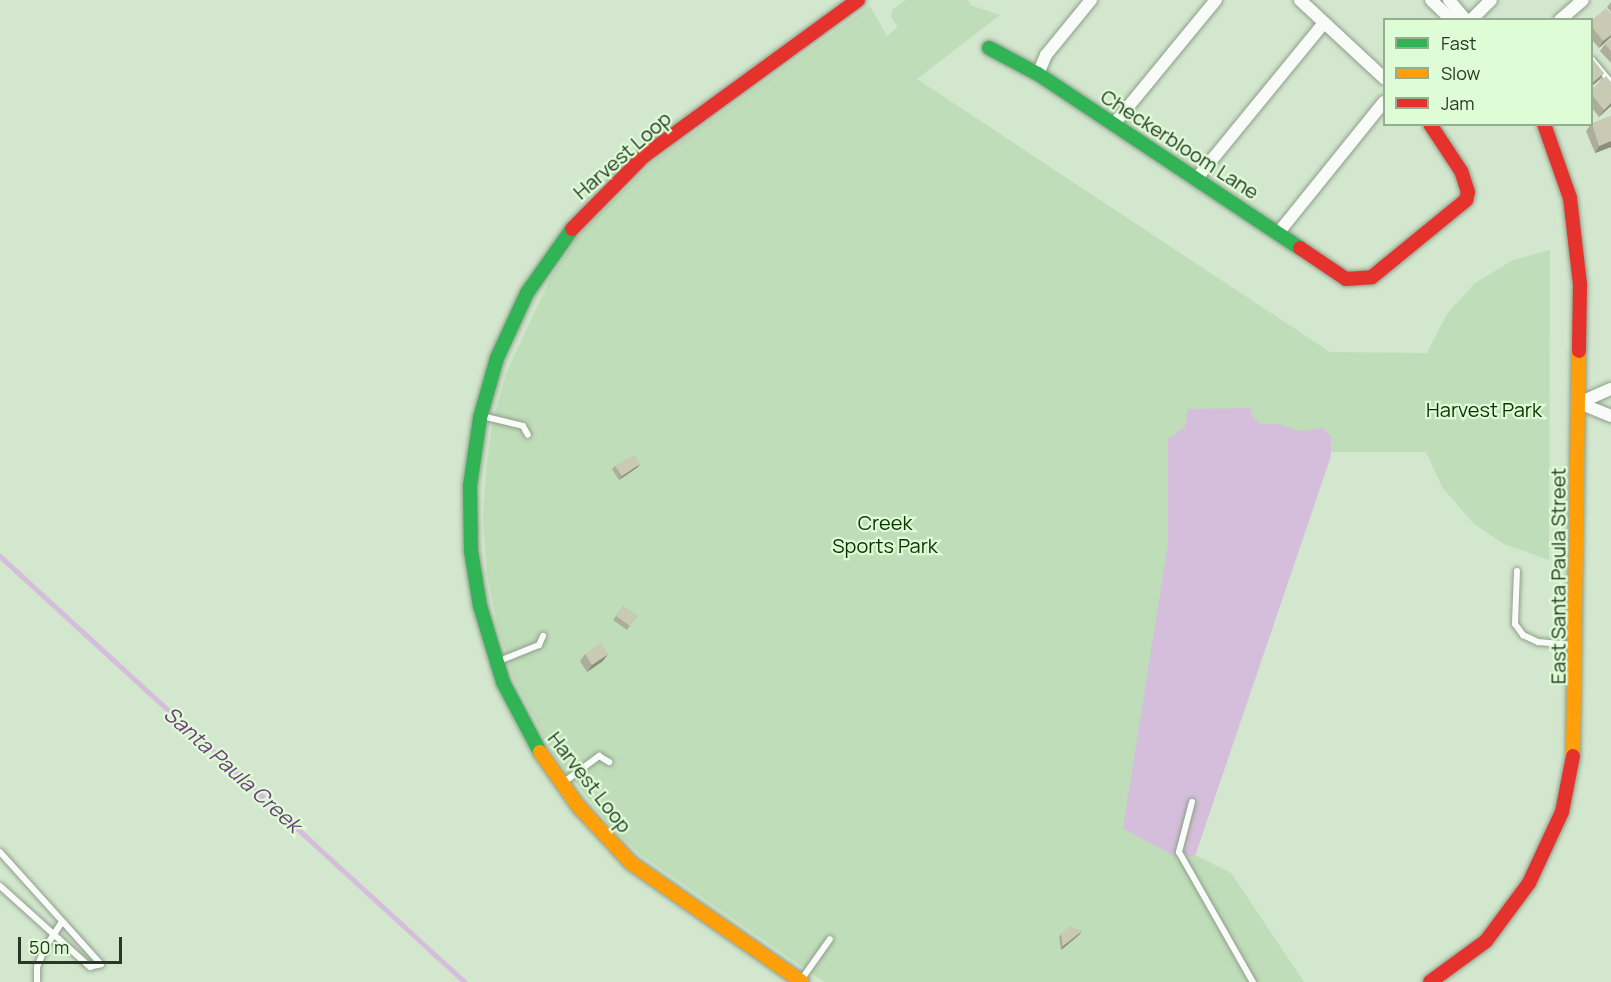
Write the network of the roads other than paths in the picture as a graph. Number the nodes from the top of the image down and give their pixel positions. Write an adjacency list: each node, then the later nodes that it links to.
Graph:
1 (858, 0): 27 (street, Harvest Loop)
2 (1091, 0): 16 (street)
3 (1216, 0): 20 (street)
4 (1300, 0): 13 (street)
5 (1431, 0): 9 (street)
6 (1449, 0): 10 (street)
7 (1491, 0): 11 (street)
8 (1583, 0): 12 (street)
9 (1450, 18)
10 (1464, 18)
11 (1473, 18)
12 (1562, 18)
13 (1324, 23): 17 (street); 23 (street)
14 (989, 48): 16 (street, Checkerbloom Lane)
15 (1593, 61): 18 (lane)
16 (1038, 74): 20 (street, Checkerbloom Lane)
17 (1383, 77)
18 (1611, 83)
19 (1383, 103): 24 (street)
20 (1114, 124): 23 (street, Checkerbloom Lane)
21 (1431, 126): 24 (street, Checkerbloom Lane)
22 (1545, 126): 26 (street, East Santa Paula Street)
23 (1197, 178): 24 (street, Checkerbloom Lane)
24 (1279, 232)
25 (1611, 389): 26 (street)
26 (1579, 403): 28 (street); 32 (street, East Santa Paula Street)
27 (480, 416): 29 (lane); 33 (street, Harvest Loop)
28 (1611, 416)
29 (528, 435)
30 (1517, 571): 32 (lane)
31 (543, 636): 33 (lane)
32 (1577, 645): 45 (street, East Santa Paula Street)
33 (496, 662): 35 (street, Harvest Loop)
34 (609, 762): 35 (lane)
35 (561, 784): 43 (street, Harvest Loop)
36 (1192, 802): 44 (lane)
37 (0, 852): 39 (lane)
38 (0, 886): 40 (lane)
39 (62, 922): 40 (lane); 40 (lane)
40 (54, 933): 42 (lane)
41 (830, 939): 43 (lane)
42 (37, 982)
43 (801, 982)
44 (1253, 982)
45 (1430, 982)

